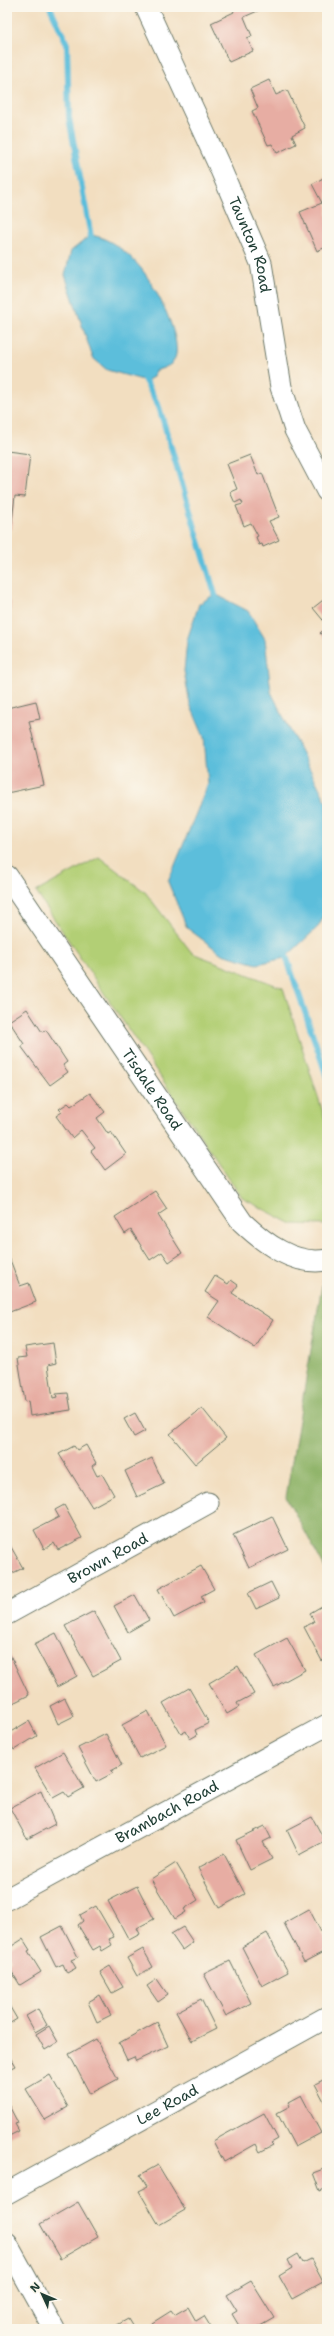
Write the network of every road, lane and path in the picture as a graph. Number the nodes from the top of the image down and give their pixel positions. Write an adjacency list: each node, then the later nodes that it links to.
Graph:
1 (146, 7): 2 (street, Taunton Road)
2 (327, 491)
3 (7, 876): 4 (street, Tisdale Road)
4 (327, 1260)
5 (208, 1502): 6 (street, Brown Road)
6 (7, 1614)
7 (327, 1725): 8 (street, Brambach Road)
8 (7, 1899)
9 (327, 2017): 10 (street, Lee Road)
10 (7, 2193)
11 (7, 2244): 12 (street)
12 (54, 2329)

